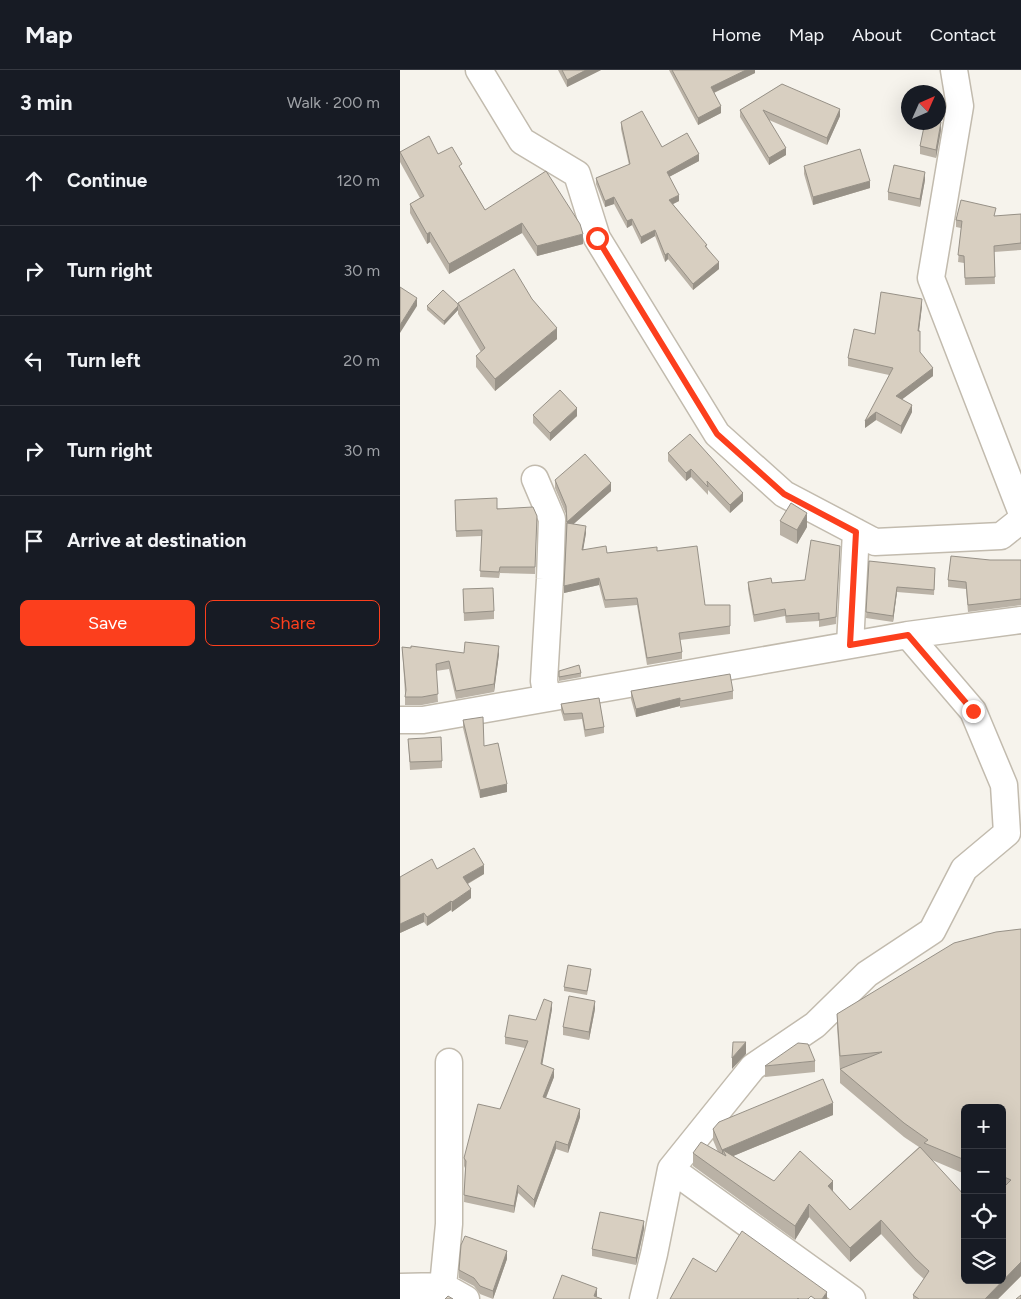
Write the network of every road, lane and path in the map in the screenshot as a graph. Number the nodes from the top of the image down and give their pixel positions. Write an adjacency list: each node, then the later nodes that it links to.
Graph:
1 (479, 70): 6 (street)
2 (954, 70): 4 (street)
3 (534, 479): 10 (street)
4 (1021, 511)
5 (1021, 520): 6 (street)
6 (856, 532): 9 (street)
7 (1021, 620): 8 (street)
8 (908, 635): 9 (street); 13 (street)
9 (850, 645): 10 (street)
10 (547, 698): 11 (street)
11 (400, 720)
12 (449, 1062): 14 (street)
13 (671, 1169): 17 (street); 18 (street)
14 (443, 1286): 15 (street); 16 (street)
15 (400, 1287)
16 (466, 1299)
17 (643, 1299)
18 (852, 1299)

